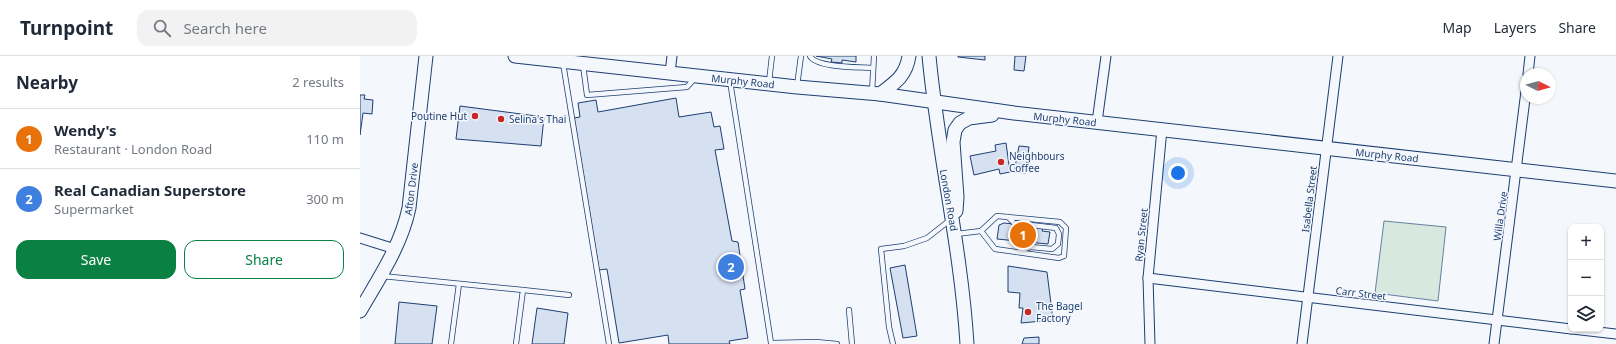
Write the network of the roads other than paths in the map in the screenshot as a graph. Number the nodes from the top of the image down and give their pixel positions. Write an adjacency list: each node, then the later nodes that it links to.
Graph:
1 (426, 56): 35 (street, Afton Drive)
2 (519, 56): 13 (street, Murphy Road)
3 (672, 56): 17 (street)
4 (772, 56): 20 (lane)
5 (800, 56): 21 (lane)
6 (810, 56): 15 (lane)
7 (874, 56): 15 (lane)
8 (909, 56): 22 (street)
9 (929, 56): 23 (street, London Road)
10 (1106, 56): 26 (street)
11 (1338, 56): 28 (street, Isabella Street)
12 (1530, 56): 16 (street)
13 (563, 59): 14 (street, Murphy Road); 52 (lane)
14 (583, 63): 17 (street, Murphy Road); 18 (lane)
15 (872, 68): 22 (lane)
16 (1529, 68)
17 (670, 73): 18 (street, Murphy Road)
18 (696, 76): 19 (street, Murphy Road)
19 (730, 80): 20 (street, Murphy Road); 49 (lane)
20 (769, 84): 21 (street, Murphy Road)
21 (797, 87): 22 (street, Murphy Road)
22 (876, 94): 23 (street, Murphy Road)
23 (933, 101): 25 (street, Murphy Road); 32 (street, London Road)
24 (1525, 104): 29 (street, Willa Drive)
25 (1014, 113): 26 (street, Murphy Road); 32 (street)
26 (1097, 122): 27 (street, Murphy Road)
27 (1162, 129): 28 (street, Murphy Road); 38 (street, Ryan Street)
28 (1327, 148): 29 (street, Murphy Road); 42 (street, Isabella Street)
29 (1517, 170): 30 (street, Murphy Road); 45 (street, Willa Drive)
30 (1616, 181)
31 (1008, 217): 33 (lane); 36 (lane); 36 (lane)
32 (953, 228): 33 (lane); 55 (lane); 56 (street, London Road)
33 (981, 231): 36 (lane)
34 (360, 238): 35 (street)
35 (395, 248): 37 (street, Afton Drive)
36 (1016, 252)
37 (382, 276): 39 (lane); 44 (street, Afton Drive)
38 (1148, 278): 42 (street, Carr Street); 57 (street, Ryan Street)
39 (458, 284): 40 (lane); 50 (lane)
40 (523, 290): 41 (lane); 51 (lane)
41 (569, 295)
42 (1308, 298): 45 (street, Carr Street); 58 (street, Isabella Street)
43 (849, 310): 54 (lane)
44 (360, 311)
45 (1497, 321): 46 (street, Carr Street); 59 (street, Willa Drive)
46 (1568, 329)
47 (1598, 332): 48 (street, Carr Street)
48 (1616, 334)
49 (769, 343): 53 (lane)
50 (451, 344)
51 (516, 344)
52 (609, 344)
53 (837, 344)
54 (852, 344)
55 (893, 344)
56 (967, 344)
57 (1150, 344)
58 (1302, 344)
59 (1494, 344)

